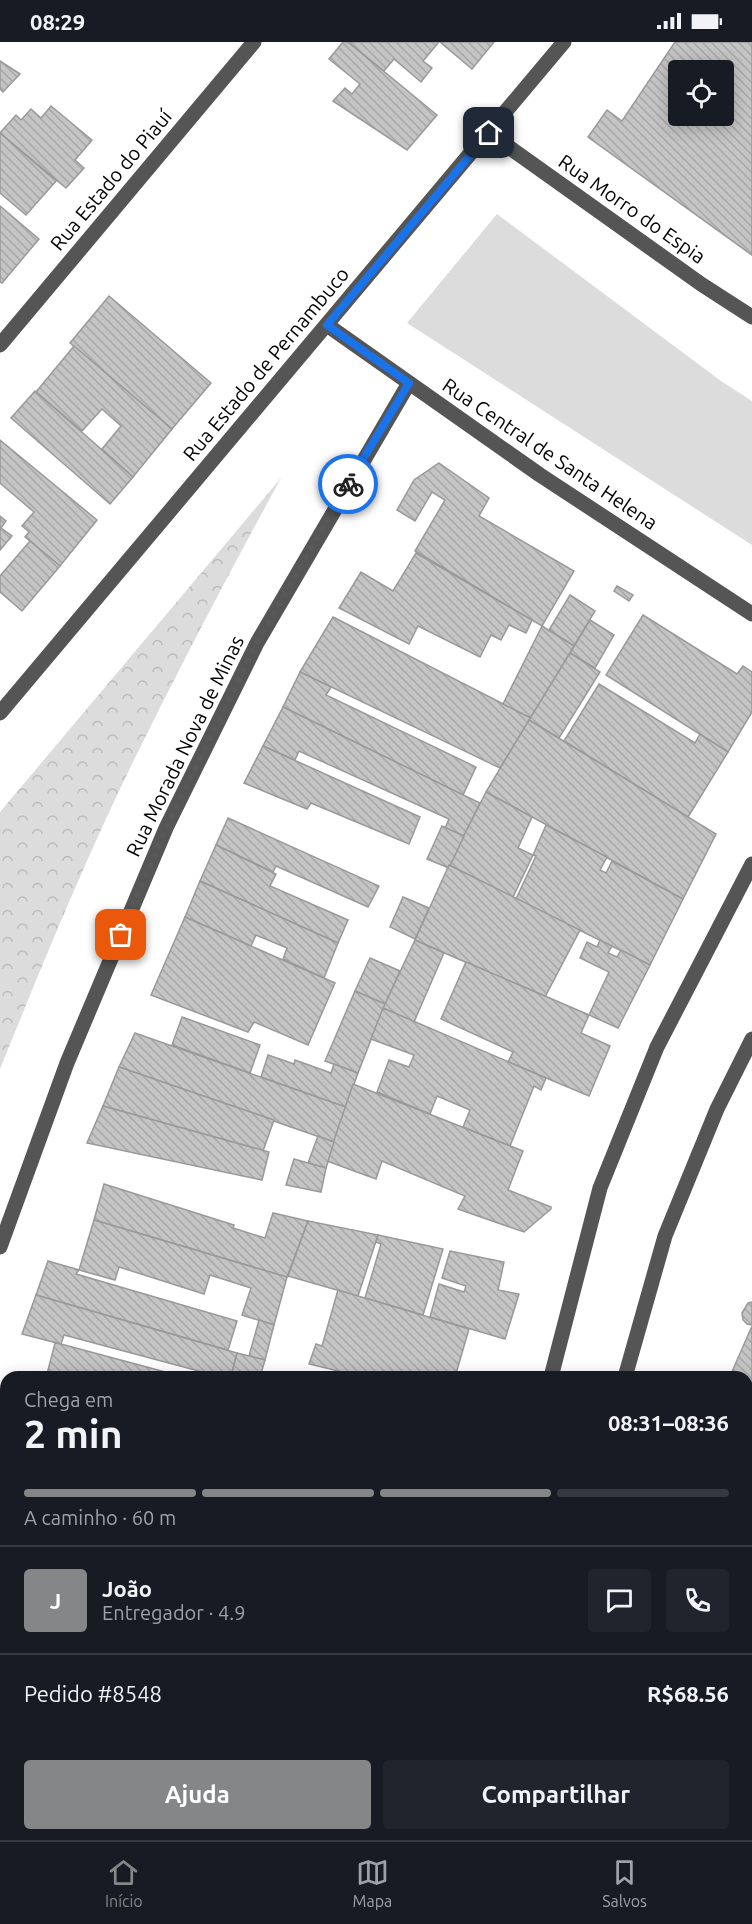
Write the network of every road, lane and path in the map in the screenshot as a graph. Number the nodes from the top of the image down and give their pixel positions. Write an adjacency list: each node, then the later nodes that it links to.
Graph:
1 (254, 42): 6 (street, Rua Estado do Piauí)
2 (564, 42): 3 (street, Rua Estado de Pernambuco)
3 (489, 133): 4 (street, Rua Morro do Espia); 5 (street, Rua Estado de Pernambuco)
4 (752, 317)
5 (327, 325): 7 (street, Rua Central de Santa Helena); 9 (street, Rua Estado de Pernambuco)
6 (0, 345)
7 (409, 383): 8 (street, Rua Central de Santa Helena); 12 (street, Rua Morada Nova de Minas)
8 (752, 614)
9 (0, 713)
10 (752, 864): 13 (street)
11 (752, 1040): 14 (street)
12 (0, 1247)
13 (553, 1371)
14 (627, 1371)

